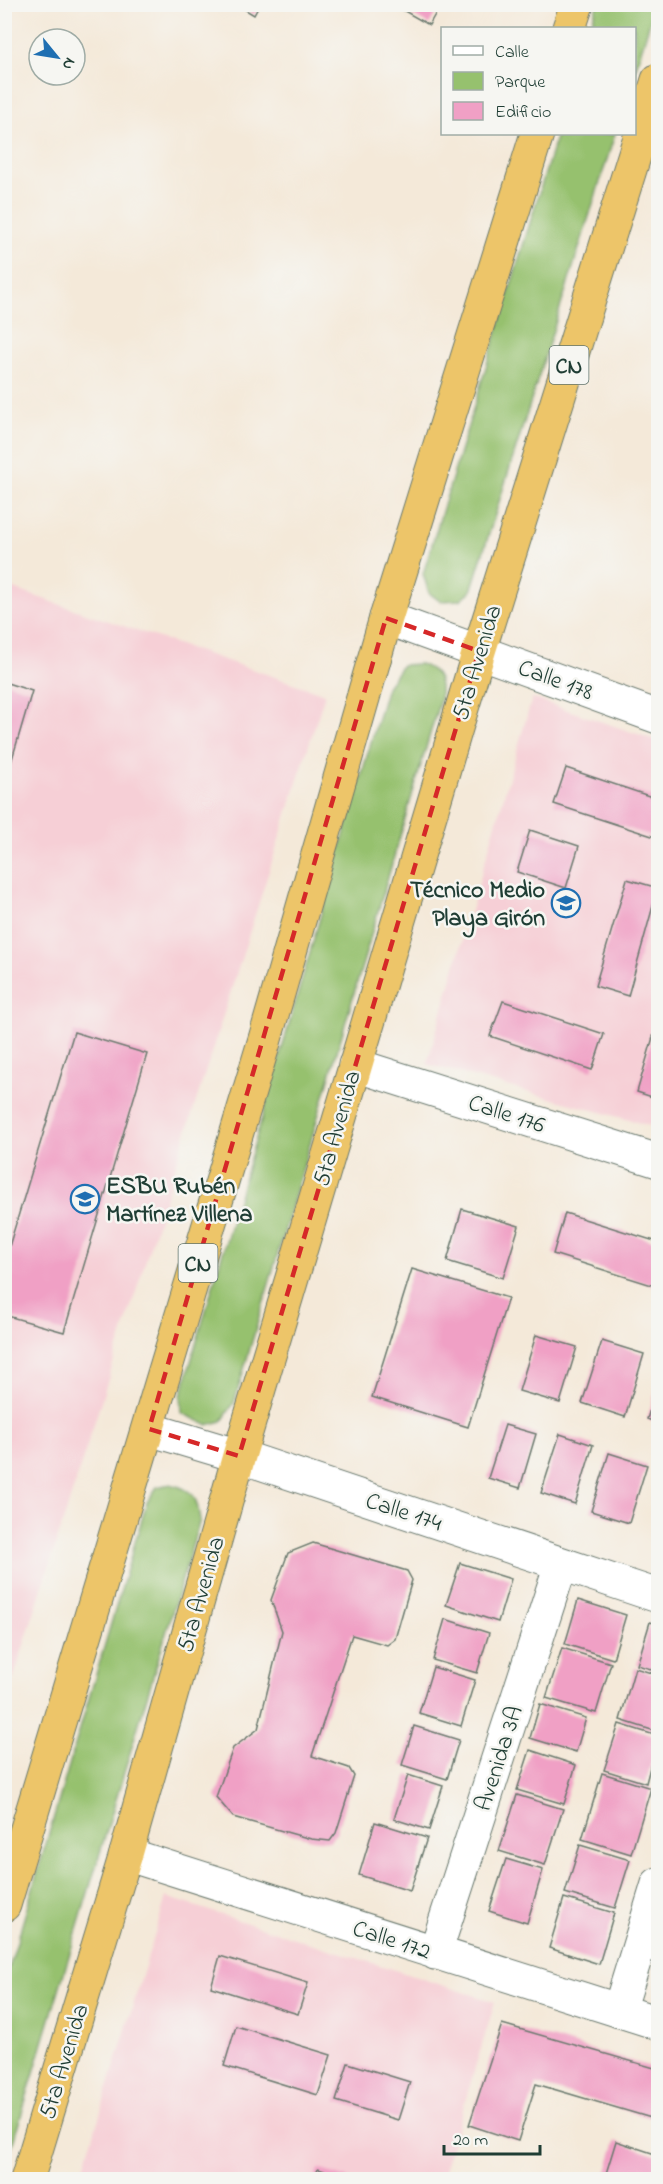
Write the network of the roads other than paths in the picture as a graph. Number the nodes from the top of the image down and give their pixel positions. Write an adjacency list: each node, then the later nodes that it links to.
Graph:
1 (577, 4): 2 (highway)
2 (569, 27)
3 (658, 80): 6 (highway, 5ta Avenida / CN)
4 (537, 135): 5 (highway, CN)
5 (386, 618): 6 (street, Calle 178); 10 (highway, CN)
6 (479, 651): 7 (street, Calle 178); 8 (highway, 5ta Avenida / CN)
7 (658, 717)
8 (355, 1065): 9 (street, Calle 176); 11 (highway, 5ta Avenida / CN)
9 (658, 1161)
10 (149, 1429): 11 (street, Calle 174); 16 (highway, CN)
11 (239, 1456): 12 (street, Calle 174); 14 (highway, 5ta Avenida / CN)
12 (561, 1564): 13 (street, Calle 174); 17 (street, Avenida 3A)
13 (658, 1596)
14 (126, 1854): 17 (street, Calle 172); 20 (highway, 5ta Avenida / CN)
15 (658, 1884): 18 (street)
16 (4, 1905)
17 (435, 1953): 18 (street, Calle 172)
18 (619, 2011): 19 (street, Calle 172)
19 (658, 2023)
20 (27, 2180)

